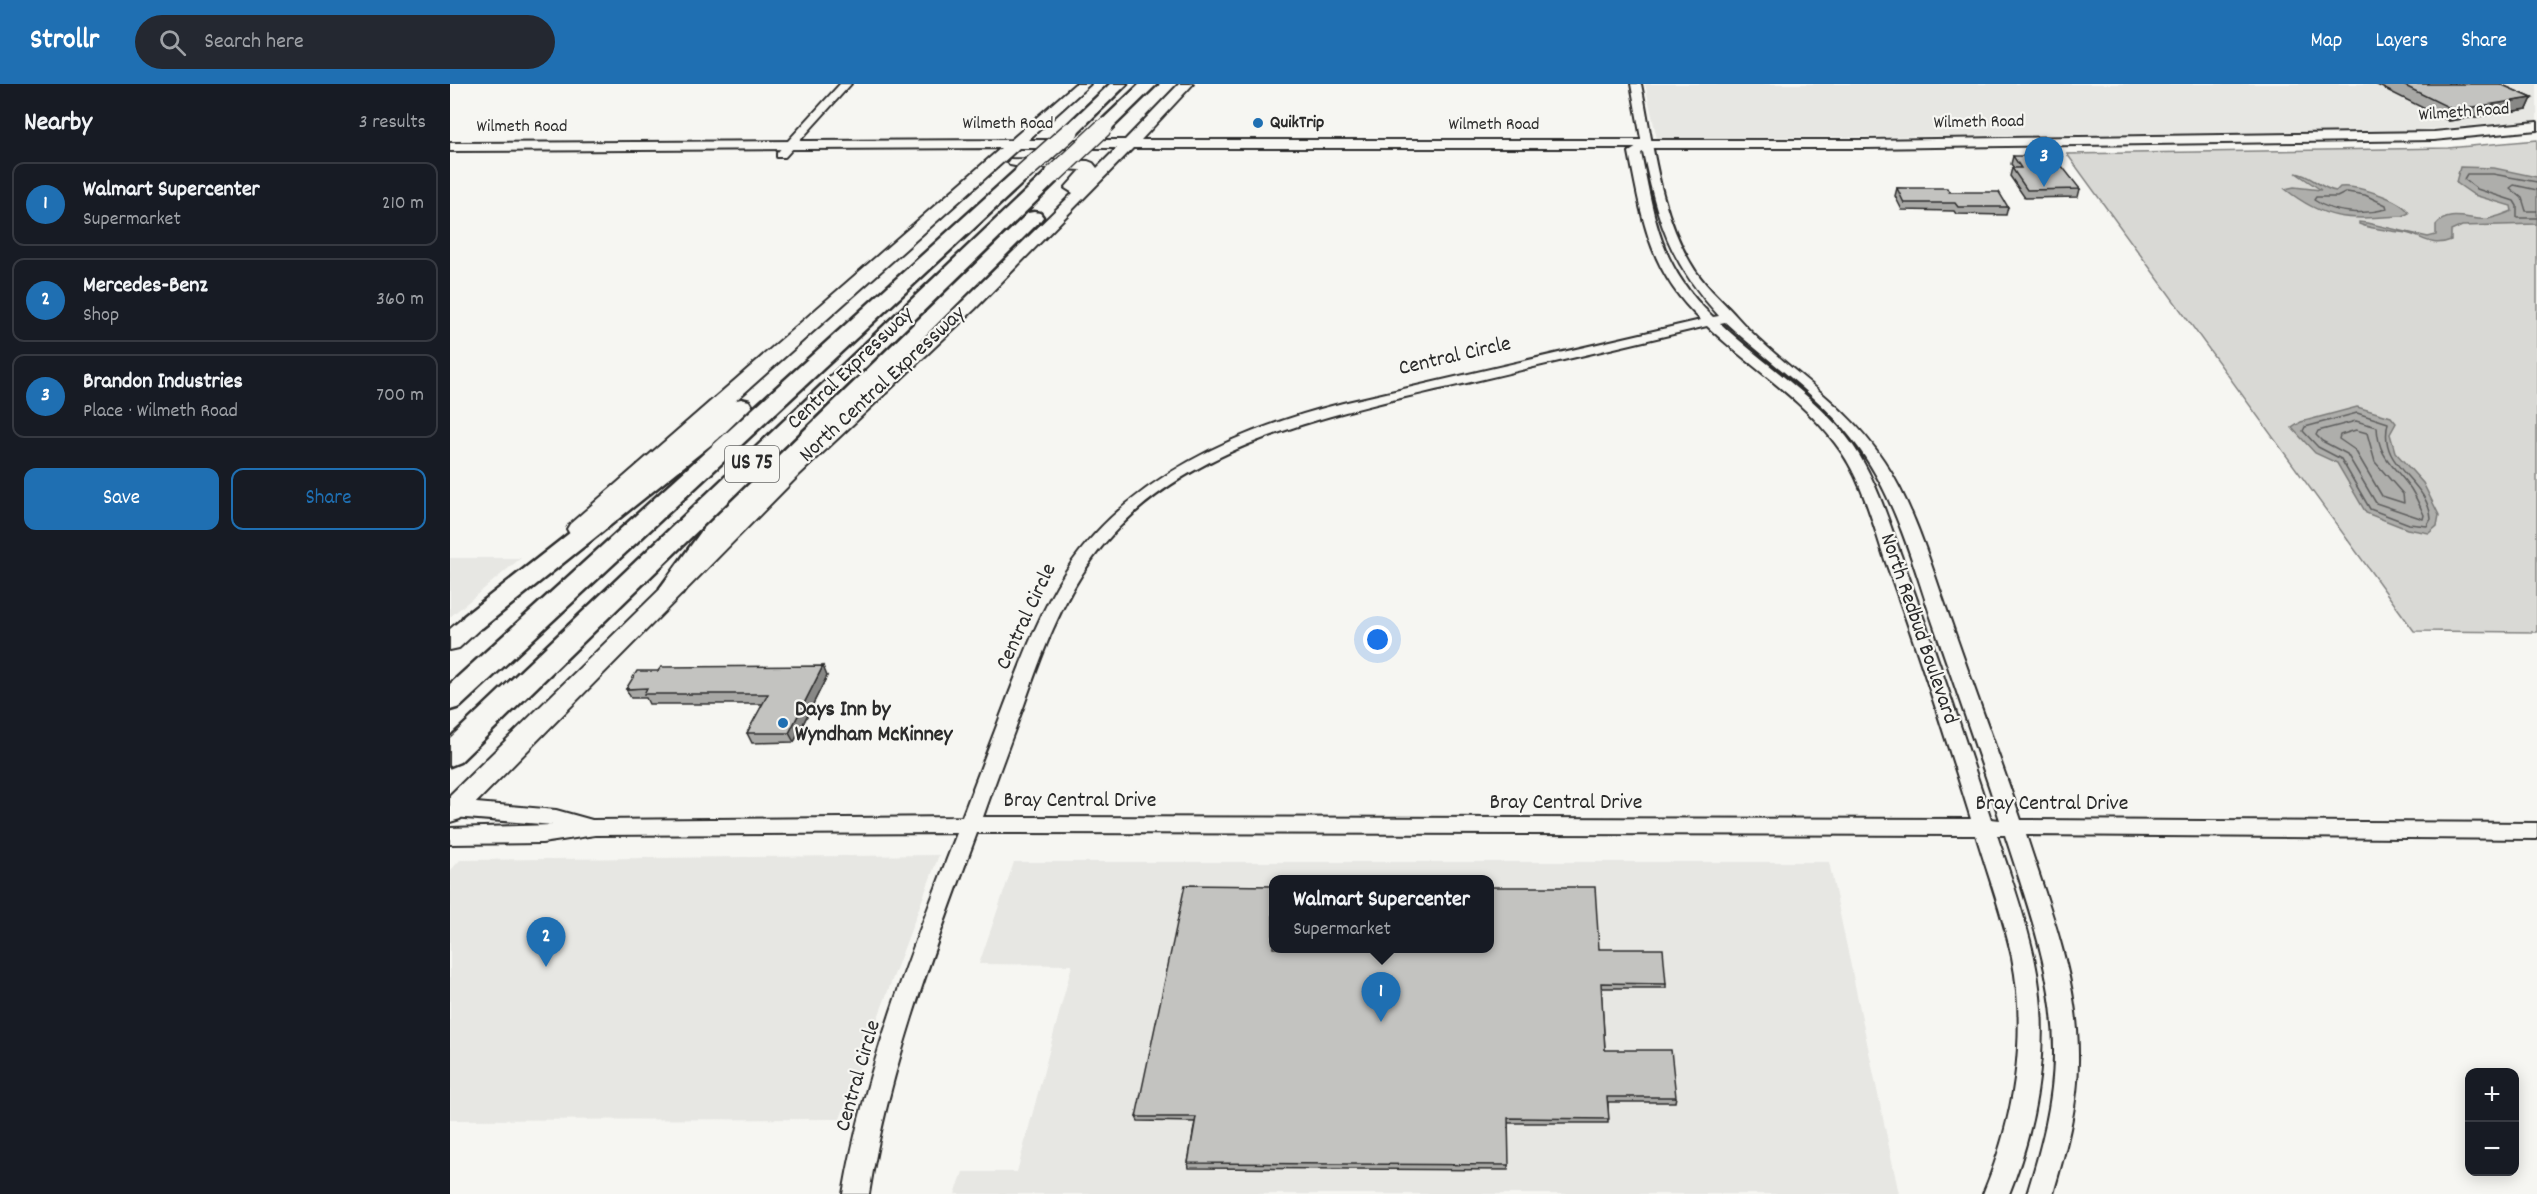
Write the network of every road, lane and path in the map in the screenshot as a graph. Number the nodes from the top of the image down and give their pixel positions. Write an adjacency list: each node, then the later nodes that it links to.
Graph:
1 (846, 84): 18 (street)
2 (1108, 84): 11 (highway)
3 (1119, 84): 11 (highway, Central Expressway / US 75)
4 (1149, 84): 25 (highway, Central Expressway / US 75, bridge)
5 (1186, 84): 10 (main road, North Central Expressway)
6 (1627, 84): 8 (street, North Redbud Boulevard)
7 (1079, 87): 10 (main road); 13 (main road)
8 (1637, 90): 19 (street, North Redbud Boulevard)
9 (2537, 126): 15 (main road, Wilmeth Road)
10 (1144, 128): 20 (main road, North Central Expressway)
11 (1070, 131): 26 (highway, Central Expressway / US 75, bridge)
12 (2537, 136): 15 (main road, Wilmeth Road)
13 (1018, 144): 18 (main road, Wilmeth Road); 20 (main road, Wilmeth Road); 21 (main road)
14 (1293, 145): 17 (main road, Wilmeth Road); 20 (main road, Wilmeth Road); 22 (main road)
15 (2030, 145): 19 (main road, Wilmeth Road)
16 (450, 147): 18 (main road, Wilmeth Road)
17 (1450, 149): 19 (main road, Wilmeth Road); 22 (main road, Wilmeth Road)
18 (785, 150): 21 (main road, Wilmeth Road); 23 (main road, Wilmeth Road)
19 (1644, 150): 28 (street, North Redbud Boulevard)
20 (1123, 151): 21 (main road, Wilmeth Road); 22 (main road, Wilmeth Road); 27 (main road, North Central Expressway)
21 (1004, 155): 24 (main road)
22 (1182, 156)
23 (450, 157)
24 (985, 170): 27 (main road); 32 (main road)
25 (1049, 180): 31 (highway); 37 (highway, Central Expressway / US 75)
26 (976, 214): 32 (highway); 36 (highway, Central Expressway / US 75)
27 (1041, 231): 31 (main road, North Central Expressway)
28 (1721, 320): 29 (street, North Redbud Boulevard); 30 (street, North Redbud Boulevard); 39 (street, Central Circle)
29 (1866, 447): 30 (street); 34 (street, North Redbud Boulevard)
30 (1847, 449): 33 (street, North Redbud Boulevard)
31 (674, 588): 38 (main road, North Central Expressway)
32 (473, 622): 35 (main road)
33 (1916, 622): 34 (street); 42 (street, North Redbud Boulevard)
34 (1941, 622): 41 (street, North Redbud Boulevard)
35 (450, 642)
36 (450, 700)
37 (450, 754)
38 (452, 811): 40 (street, Bray Central Drive)
39 (970, 825): 40 (street, Bray Central Drive); 42 (street, Bray Central Drive); 45 (street, Central Circle)
40 (595, 827): 44 (street, Bray Central Drive)
41 (2013, 827): 42 (street, Bray Central Drive); 43 (street, Bray Central Drive); 47 (street, North Redbud Boulevard)
42 (1984, 828): 46 (street, North Redbud Boulevard)
43 (2537, 831)
44 (450, 836)
45 (856, 1194)
46 (1996, 1194)
47 (2040, 1194)

